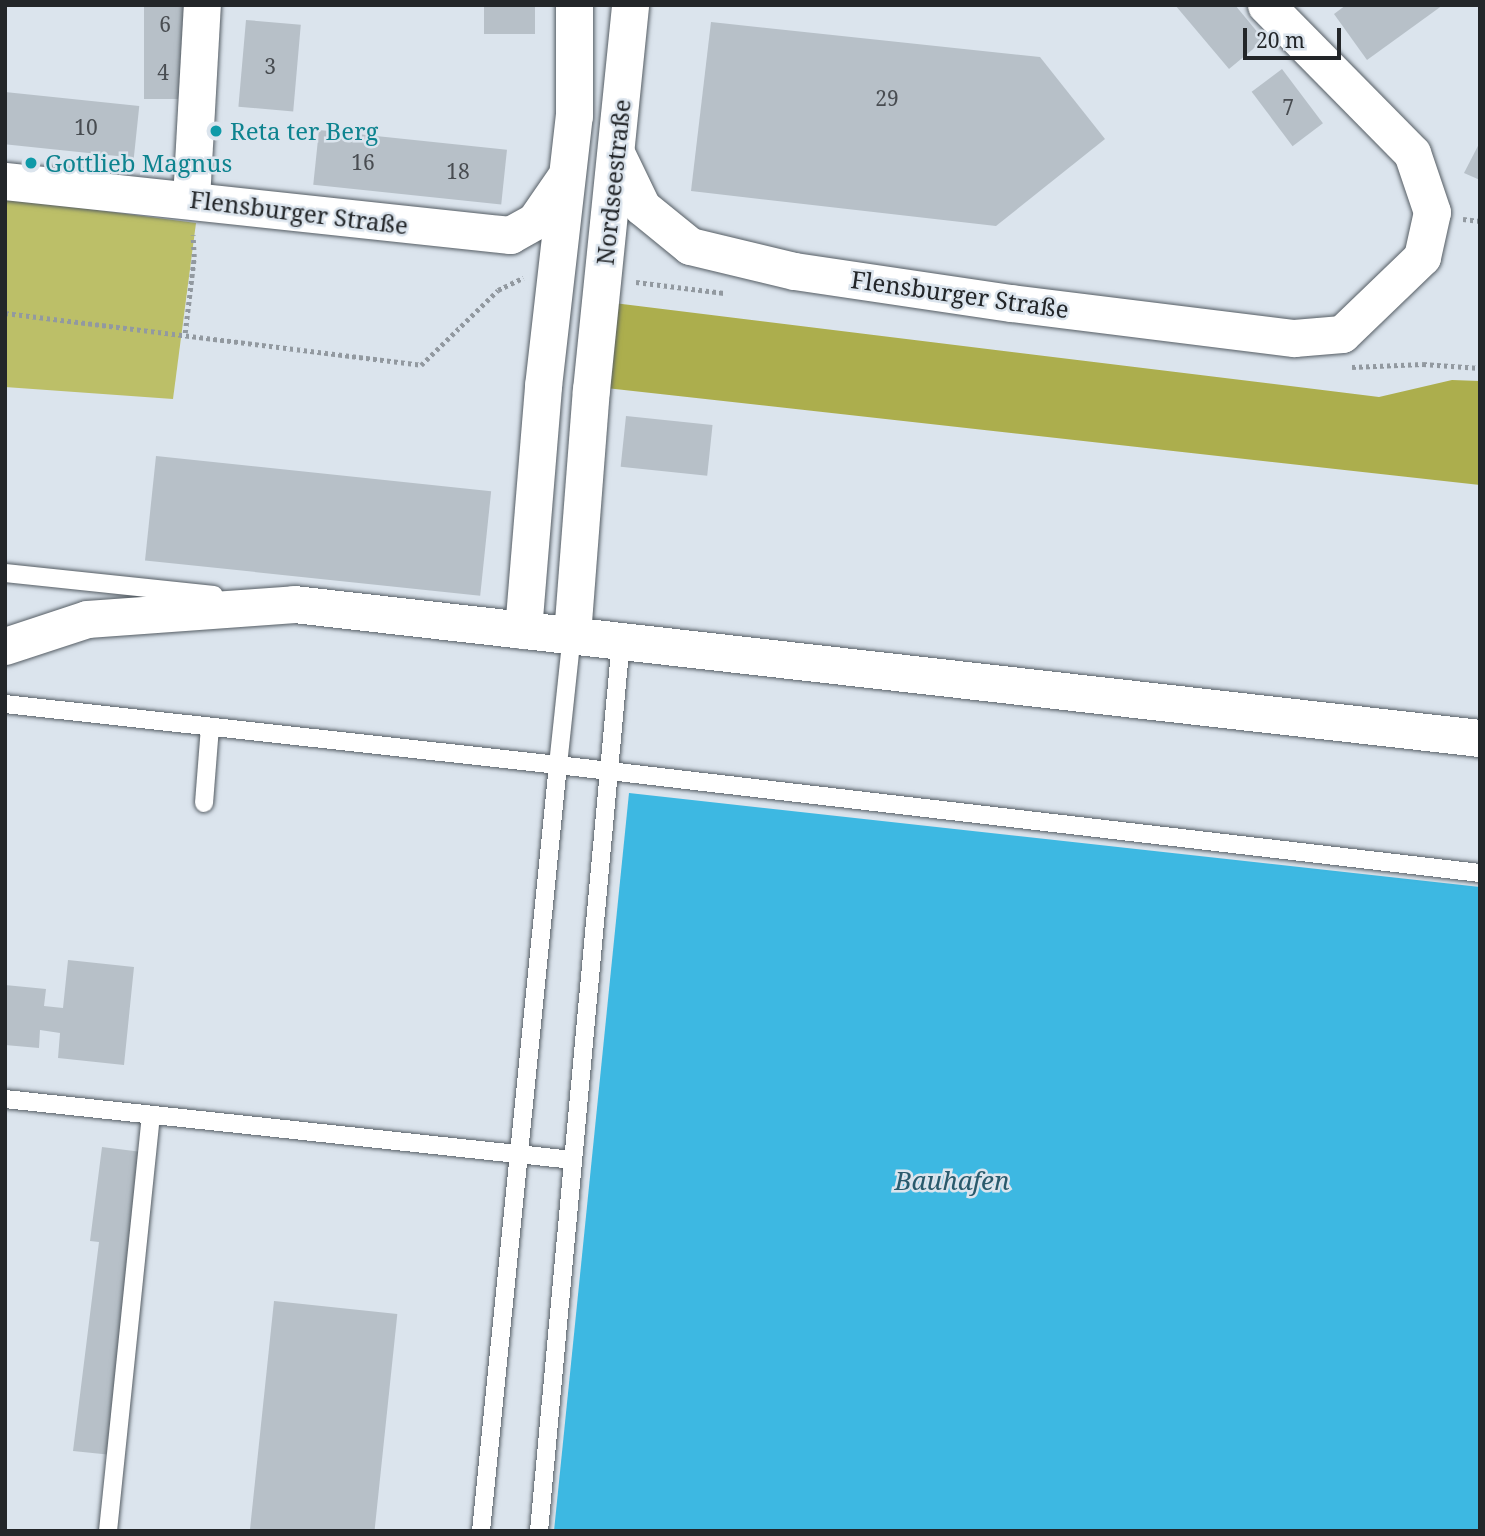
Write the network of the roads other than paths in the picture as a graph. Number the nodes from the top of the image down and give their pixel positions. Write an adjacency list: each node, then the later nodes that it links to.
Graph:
1 (202, 5): 8 (street)
2 (574, 5): 6 (street, Nordseestraße)
3 (631, 5): 5 (street, Nordseestraße)
4 (1266, 5): 5 (street, Flensburger Straße)
5 (616, 153): 10 (street, Nordseestraße)
6 (566, 176): 8 (street, Flensburger Straße); 9 (street, Nordseestraße)
7 (5, 181): 8 (street, Flensburger Straße)
8 (191, 199)
9 (544, 371): 10 (street); 13 (street, Nordseestraße)
10 (593, 374): 14 (street, Nordseestraße)
11 (5, 573): 12 (lane)
12 (294, 604): 13 (street); 16 (street)
13 (523, 630): 14 (street)
14 (572, 635): 15 (street); 20 (lane)
15 (621, 640): 19 (street); 21 (lane)
16 (5, 646)
17 (5, 704): 18 (lane)
18 (210, 727): 20 (lane); 22 (lane)
19 (1480, 737)
20 (558, 765): 21 (lane); 26 (lane)
21 (610, 771): 23 (lane); 27 (lane)
22 (204, 803)
23 (1480, 873)
24 (5, 1099): 25 (lane)
25 (151, 1115): 26 (lane); 28 (lane)
26 (519, 1154): 27 (lane); 29 (lane)
27 (573, 1160): 30 (lane)
28 (108, 1531)
29 (481, 1531)
30 (539, 1531)

